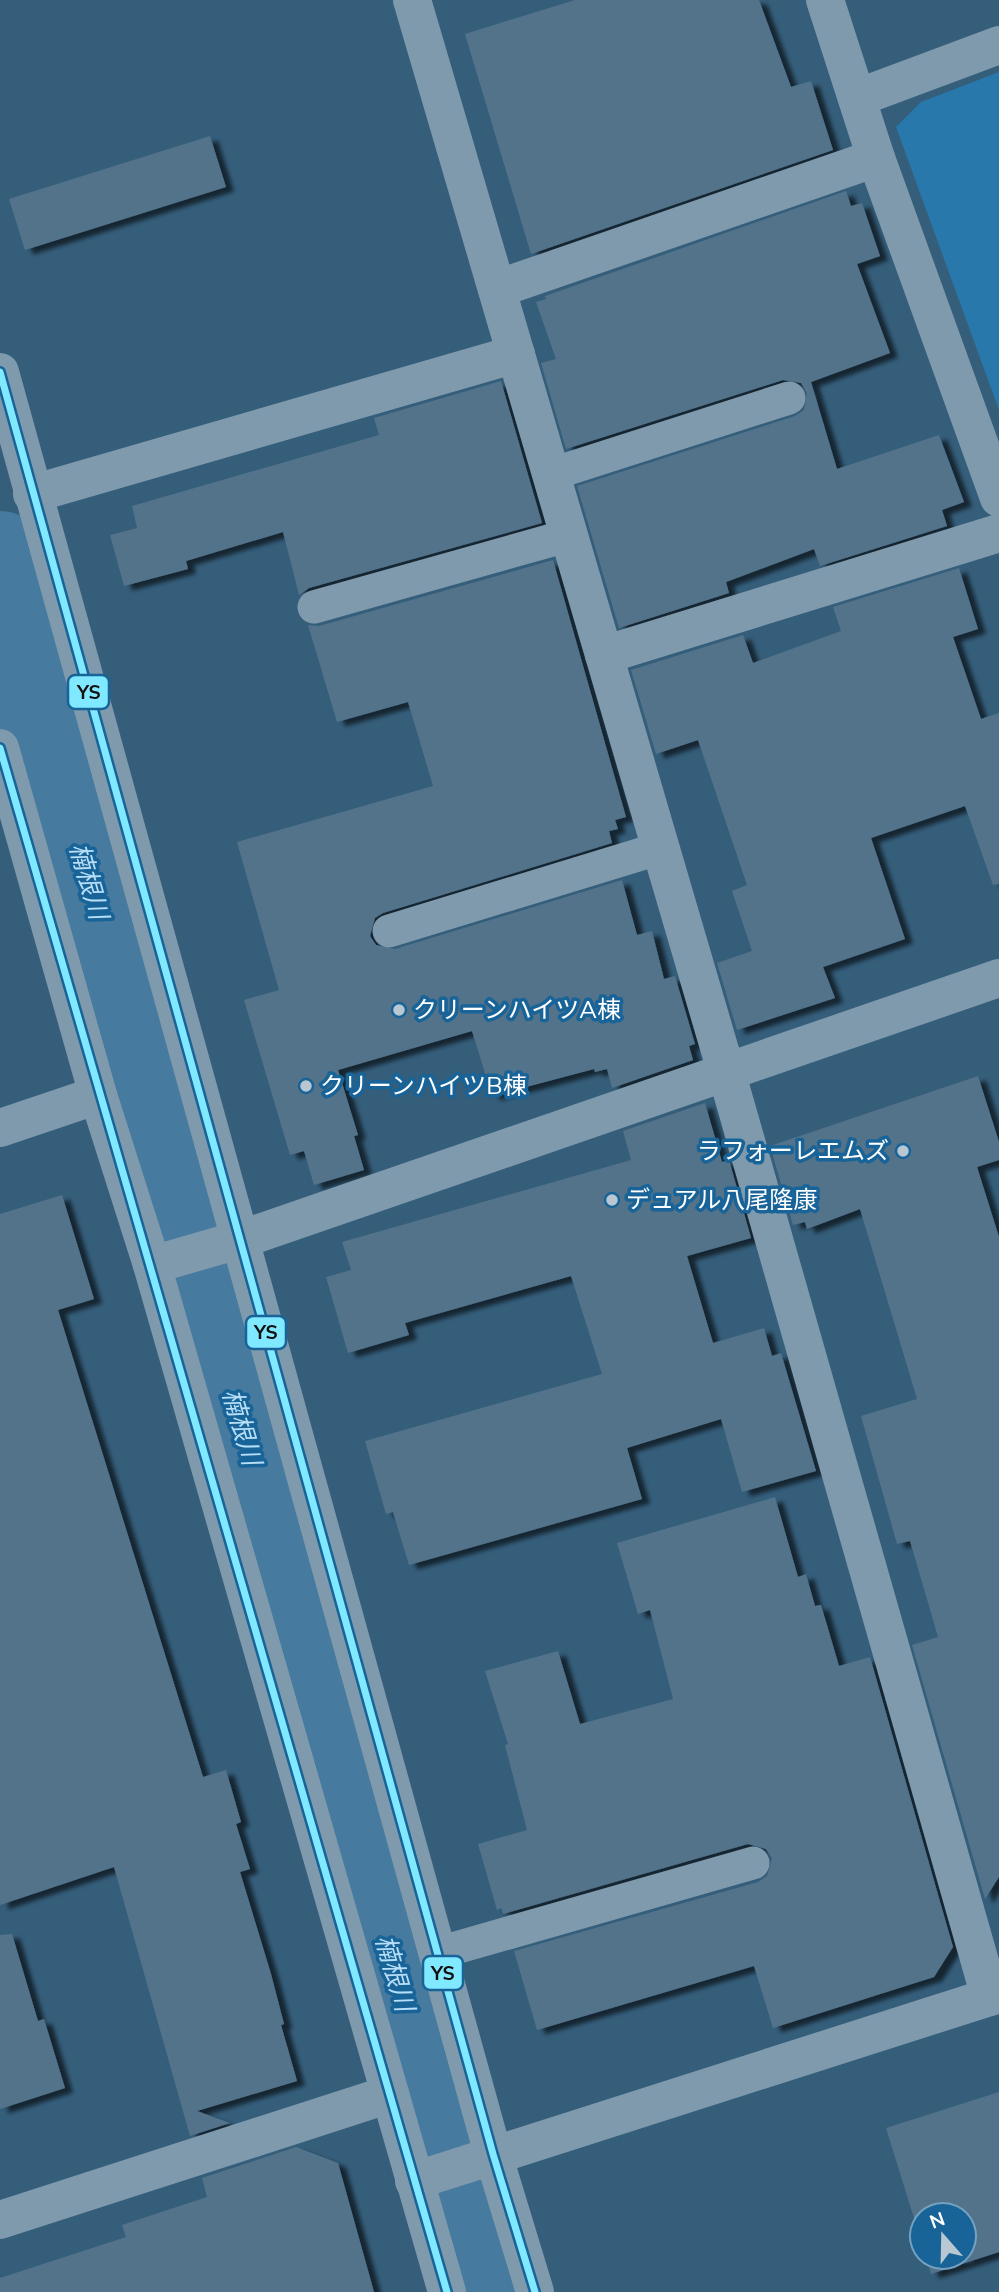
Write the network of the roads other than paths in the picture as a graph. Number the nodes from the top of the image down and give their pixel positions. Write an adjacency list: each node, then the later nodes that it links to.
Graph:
1 (412, 0): 6 (street)
2 (825, 0): 4 (street)
3 (999, 45): 4 (street)
4 (857, 98): 5 (street)
5 (876, 158): 6 (street); 12 (street)
6 (497, 289): 7 (street)
7 (516, 354): 10 (street); 11 (street)
8 (0, 372): 11 (street)
9 (789, 398): 10 (lane)
10 (552, 474): 14 (street)
11 (32, 494): 24 (street)
12 (999, 498)
13 (999, 533): 16 (street)
14 (570, 535): 15 (lane); 16 (street)
15 (314, 607)
16 (604, 655): 18 (street)
17 (0, 748): 22 (street)
18 (661, 848): 19 (lane); 21 (street)
19 (389, 931)
20 (999, 978): 21 (street)
21 (726, 1071): 24 (street); 28 (street)
22 (98, 1095): 23 (street); 25 (street)
23 (0, 1128)
24 (233, 1241): 25 (street); 27 (street)
25 (163, 1262): 29 (street)
26 (753, 1863): 27 (lane)
27 (438, 1953): 30 (street)
28 (995, 1996): 30 (street)
29 (390, 2094): 31 (street); 32 (street)
30 (486, 2157): 31 (street); 34 (street)
31 (424, 2178): 33 (street)
32 (0, 2220)
33 (447, 2292)
34 (535, 2292)

